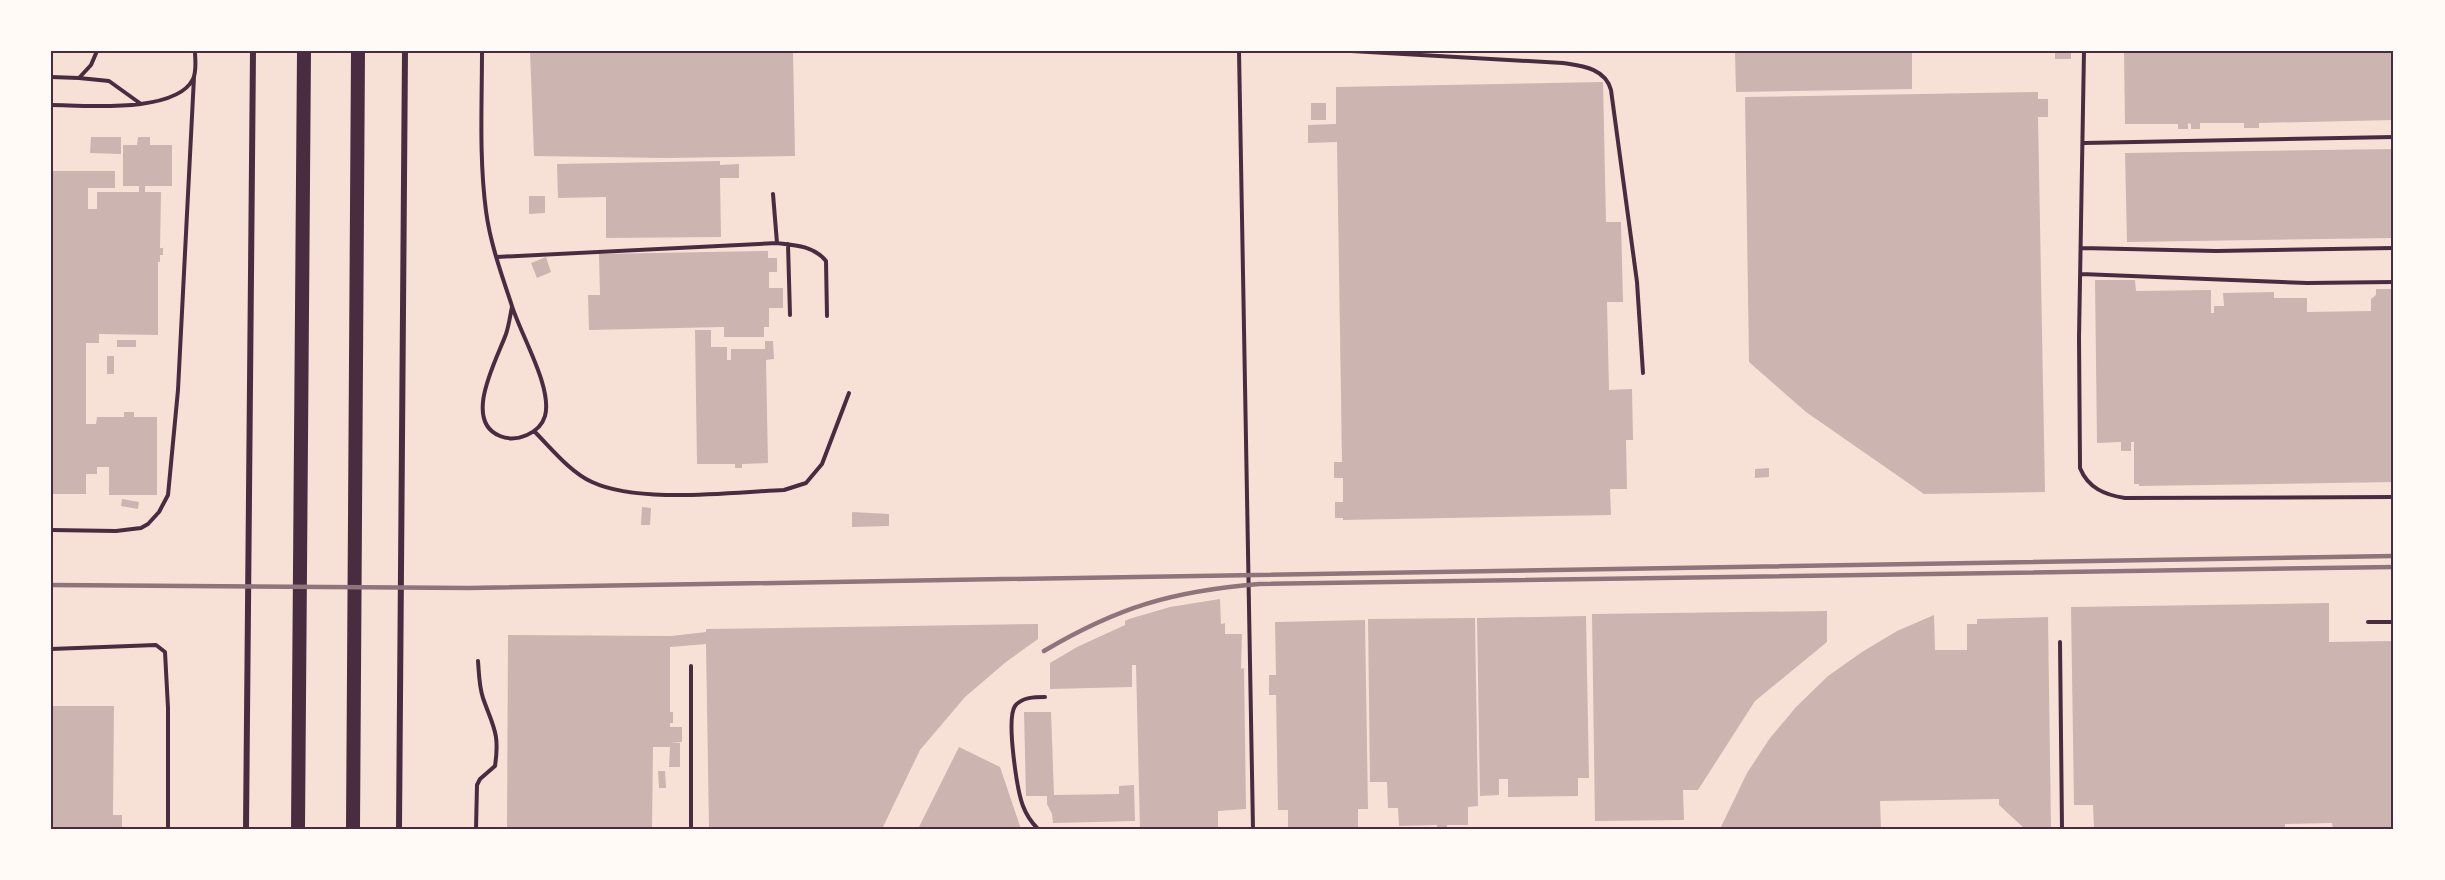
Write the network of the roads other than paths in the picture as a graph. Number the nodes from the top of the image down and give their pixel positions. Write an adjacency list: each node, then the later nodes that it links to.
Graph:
1 (96, 51): 12 (lane)
2 (195, 51): 11 (lane)
3 (253, 51): 41 (street)
4 (304, 51): 42 (highway)
5 (358, 51): 43 (highway)
6 (405, 51): 44 (street)
7 (483, 51): 22 (lane)
8 (1351, 51): 28 (lane)
9 (2084, 51): 16 (lane)
10 (51, 77): 12 (lane)
11 (194, 77): 13 (lane); 32 (lane)
12 (79, 78): 13 (lane)
13 (142, 104): 14 (lane)
14 (51, 105)
15 (2394, 137): 16 (lane)
16 (2084, 143): 20 (lane)
17 (773, 194): 18 (lane)
18 (777, 243): 19 (lane); 22 (lane)
19 (788, 244): 26 (lane); 27 (lane)
20 (2082, 248): 21 (lane); 23 (lane)
21 (2394, 248)
22 (497, 257): 25 (lane)
23 (2081, 274): 24 (lane); 31 (lane)
24 (2394, 282)
25 (512, 307): 30 (lane); 30 (lane)
26 (790, 315)
27 (827, 316)
28 (1643, 373)
29 (849, 393): 30 (lane)
30 (534, 431)
31 (2394, 497)
32 (51, 530)
33 (2394, 621): 34 (lane)
34 (2368, 622)
35 (2060, 642): 48 (lane)
36 (51, 649): 40 (lane)
37 (478, 661): 45 (lane)
38 (691, 666): 46 (lane)
39 (1045, 697): 47 (lane)
40 (168, 829)
41 (246, 829)
42 (297, 829)
43 (353, 829)
44 (399, 829)
45 (476, 829)
46 (691, 829)
47 (1038, 829)
48 (2062, 829)

